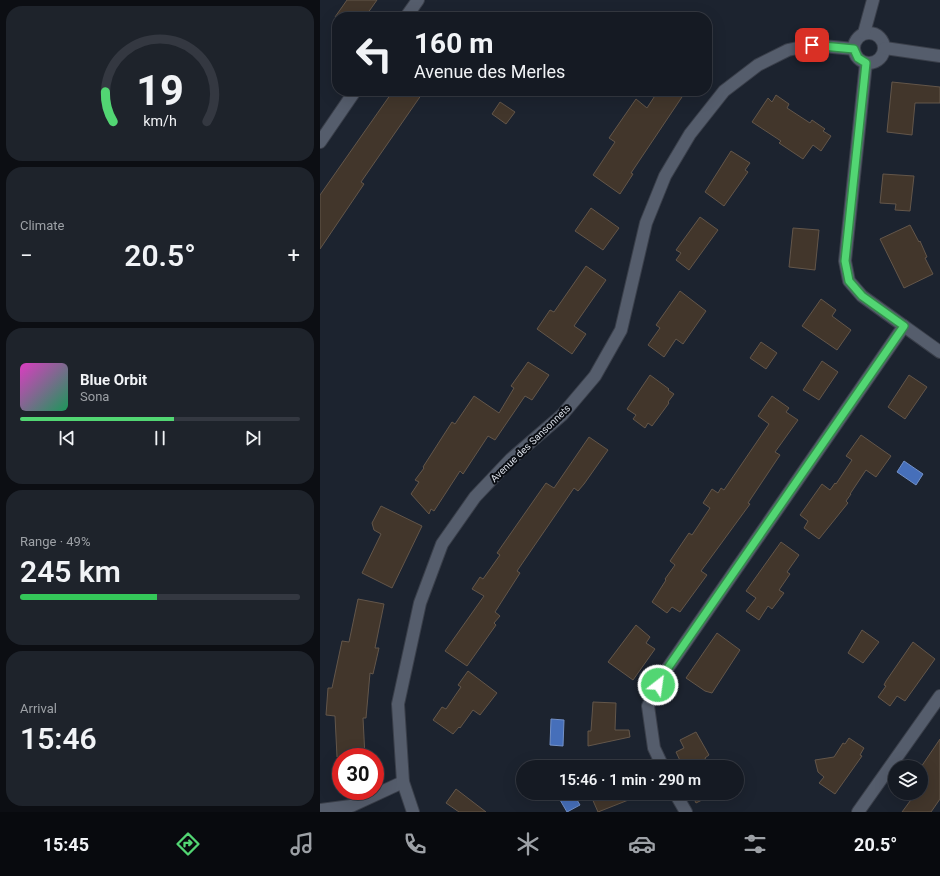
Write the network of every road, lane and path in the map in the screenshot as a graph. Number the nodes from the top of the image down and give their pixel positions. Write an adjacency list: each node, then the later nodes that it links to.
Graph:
1 (418, 0): 3 (street)
2 (873, 0): 4 (street)
3 (410, 12)
4 (864, 33): 5 (street); 6 (street)
5 (885, 48): 7 (street); 8 (street)
6 (854, 49): 8 (street); 15 (street, Avenue des Sansonnets)
7 (940, 56)
8 (866, 63): 11 (street)
9 (352, 96): 10 (street)
10 (320, 142)
11 (904, 326): 12 (street); 14 (street)
12 (940, 352)
13 (940, 696): 20 (street)
14 (660, 760)
15 (403, 782): 17 (street); 18 (street, Avenue des Sansonnets)
16 (679, 800): 19 (street)
17 (320, 810)
18 (413, 812)
19 (686, 812)
20 (858, 812)

